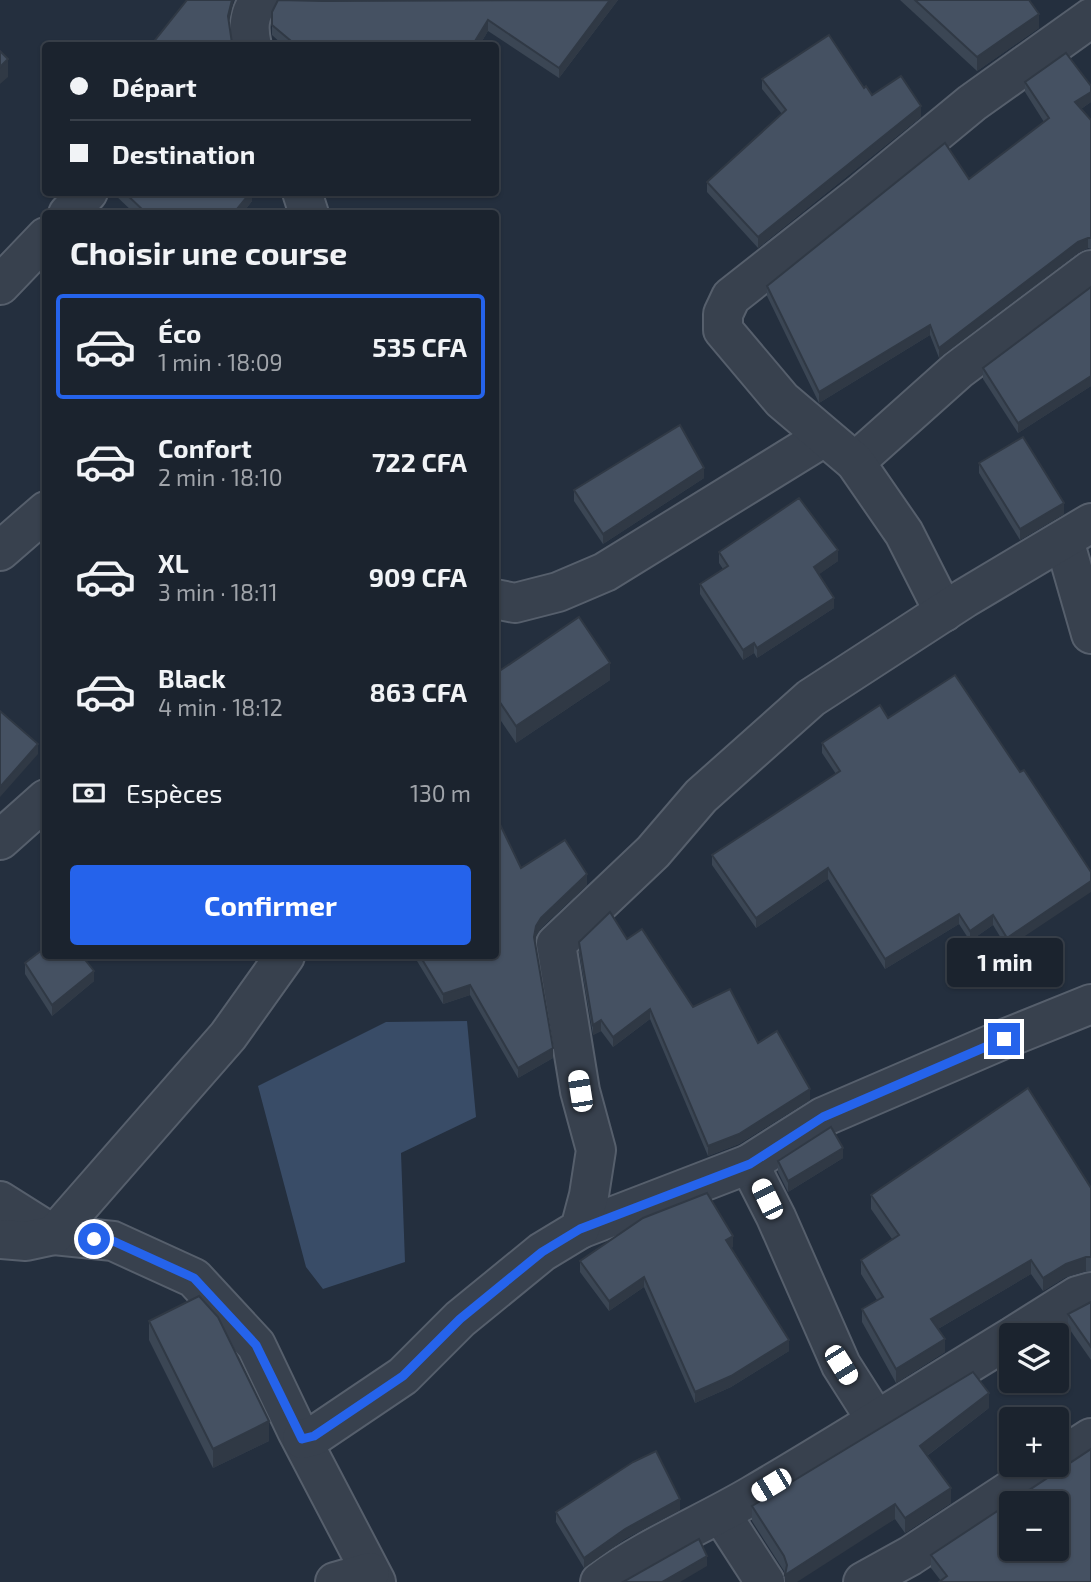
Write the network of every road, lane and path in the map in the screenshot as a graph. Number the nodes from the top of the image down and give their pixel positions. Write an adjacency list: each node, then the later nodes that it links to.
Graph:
1 (260, 0): 3 (street)
2 (1091, 19): 9 (street)
3 (251, 42)
4 (84, 196): 5 (street)
5 (72, 210)
6 (42, 241): 8 (street)
7 (1091, 270): 10 (street)
8 (0, 285)
9 (824, 437): 10 (street); 14 (street)
10 (855, 462): 15 (street)
11 (42, 514): 13 (street)
12 (1077, 532): 15 (street); 16 (street)
13 (0, 551)
14 (499, 601)
15 (944, 612): 23 (street)
16 (1091, 634)
17 (42, 803): 18 (street)
18 (0, 840)
19 (283, 959): 24 (street)
20 (1091, 1004): 21 (street)
21 (750, 1164): 23 (street); 29 (street)
22 (0, 1201): 24 (street)
23 (580, 1229): 31 (street)
24 (54, 1235): 25 (street); 31 (street)
25 (0, 1239)
26 (1091, 1293): 27 (street)
27 (1034, 1323)
28 (999, 1345): 29 (street)
29 (876, 1420): 34 (street)
30 (1091, 1438): 32 (street)
31 (302, 1439): 35 (street)
32 (1069, 1452)
33 (1031, 1477): 39 (street)
34 (721, 1514): 37 (street); 38 (street)
35 (373, 1577): 36 (street)
36 (334, 1582)
37 (600, 1582)
38 (765, 1582)
39 (863, 1582)

